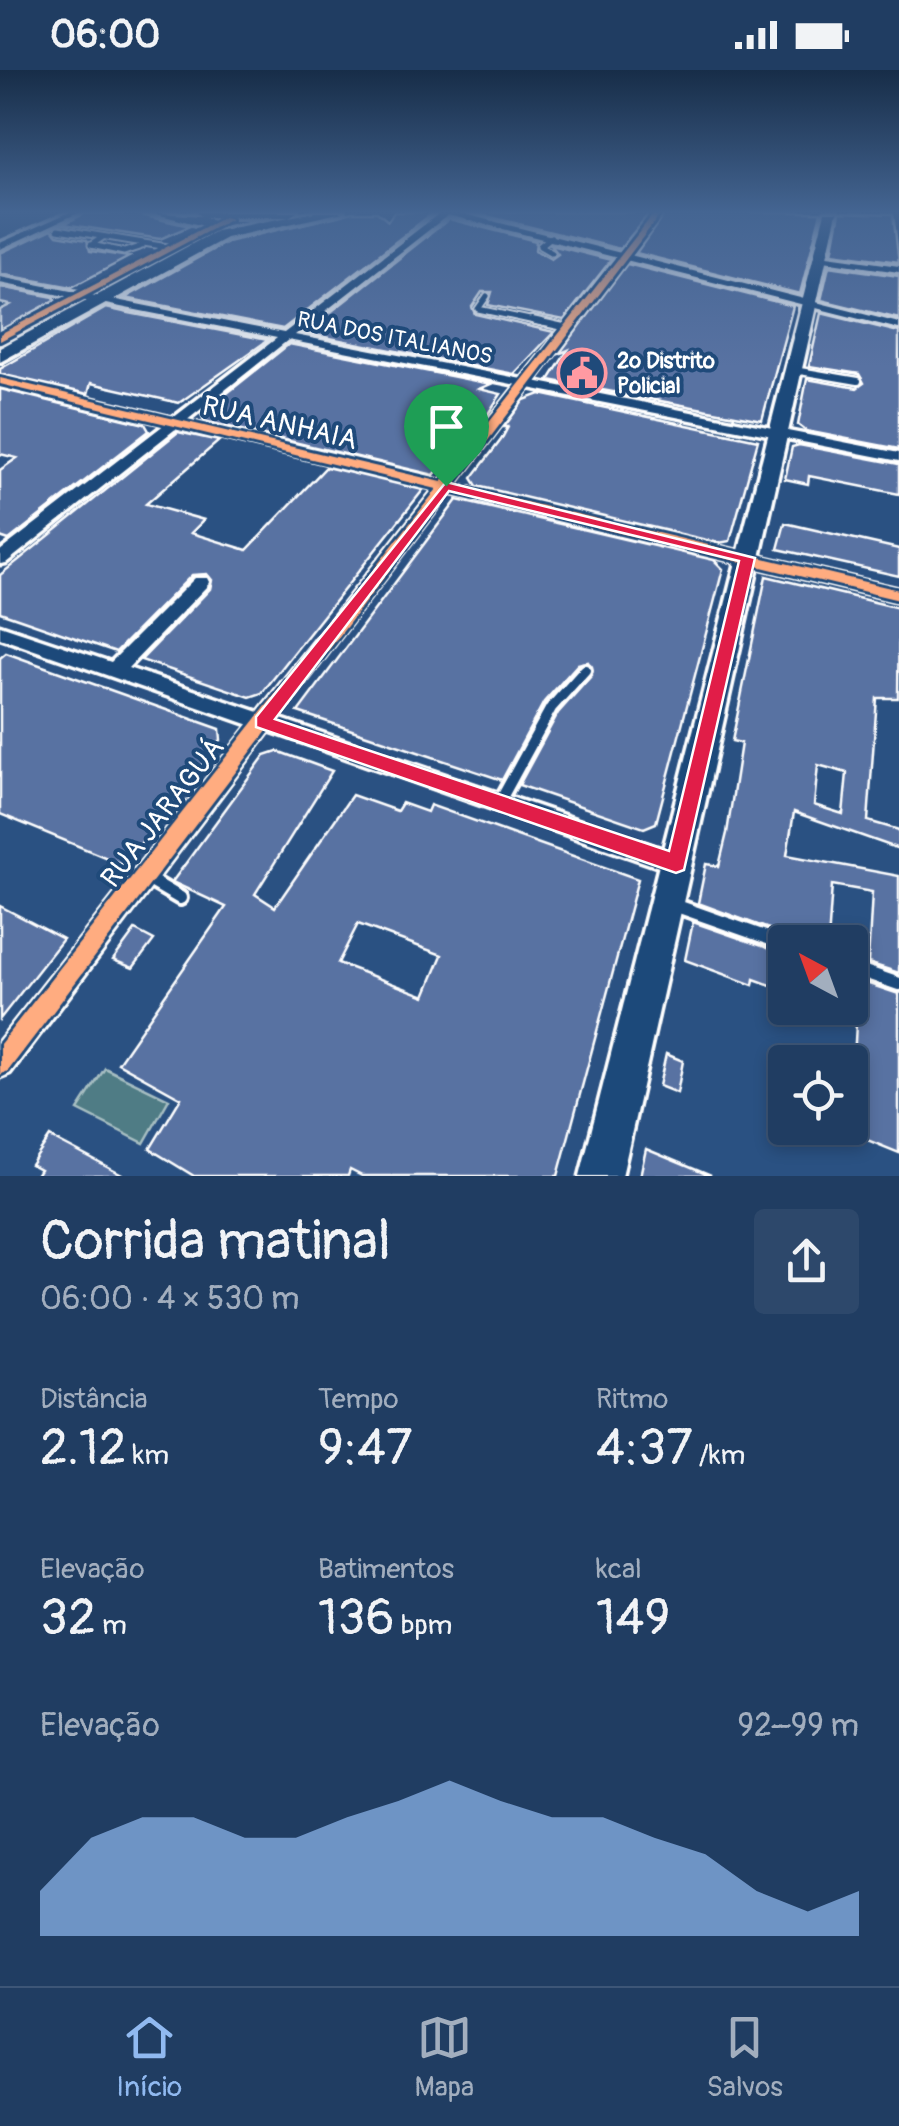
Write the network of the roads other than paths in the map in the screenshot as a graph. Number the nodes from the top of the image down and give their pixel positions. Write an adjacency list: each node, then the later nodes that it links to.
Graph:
1 (138, 264): 10 (main road)
2 (153, 264): 12 (main road)
3 (380, 264): 16 (street)
4 (619, 264): 15 (street, RUA JARAGUÁ)
5 (655, 264): 13 (street)
6 (818, 264): 13 (street)
7 (860, 264): 8 (street)
8 (899, 269)
9 (0, 280): 10 (street, RUA DOS ITALIANOS)
10 (79, 296): 12 (street, RUA DOS ITALIANOS); 17 (main road)
11 (487, 296): 15 (lane)
12 (100, 300): 16 (street, RUA DOS ITALIANOS); 18 (main road)
13 (808, 302): 14 (street); 19 (street)
14 (899, 326)
15 (568, 328): 22 (street, RUA JARAGUÁ)
16 (286, 336): 22 (street, RUA DOS ITALIANOS); 23 (street)
17 (0, 338)
18 (0, 356)
19 (791, 369): 21 (lane); 24 (street)
20 (0, 380): 23 (street, RUA ANHAIA)
21 (858, 381)
22 (526, 384): 24 (street, RUA DOS ITALIANOS); 26 (street, RUA JARAGUÁ)
23 (174, 423): 26 (street, RUA ANHAIA); 28 (street)
24 (775, 432): 25 (street, RUA DOS ITALIANOS); 27 (street)
25 (899, 457)
26 (446, 486): 27 (street, RUA ANHAIA); 34 (street, RUA JARAGUÁ)
27 (747, 558): 30 (street, RUA ANHAIA); 36 (street)
28 (0, 559)
29 (200, 582): 33 (street)
30 (899, 594)
31 (0, 631): 33 (street)
32 (585, 670): 35 (lane)
33 (114, 671): 34 (street)
34 (262, 722): 35 (street); 37 (street, RUA JARAGUÁ)
35 (499, 802): 36 (street)
36 (676, 863): 39 (street)
37 (144, 877): 38 (lane); 43 (street, RUA JARAGUÁ)
38 (180, 898)
39 (667, 903): 40 (lane); 44 (street)
40 (768, 938)
41 (868, 973): 42 (lane)
42 (899, 984)
43 (0, 1063)
44 (601, 1176)

